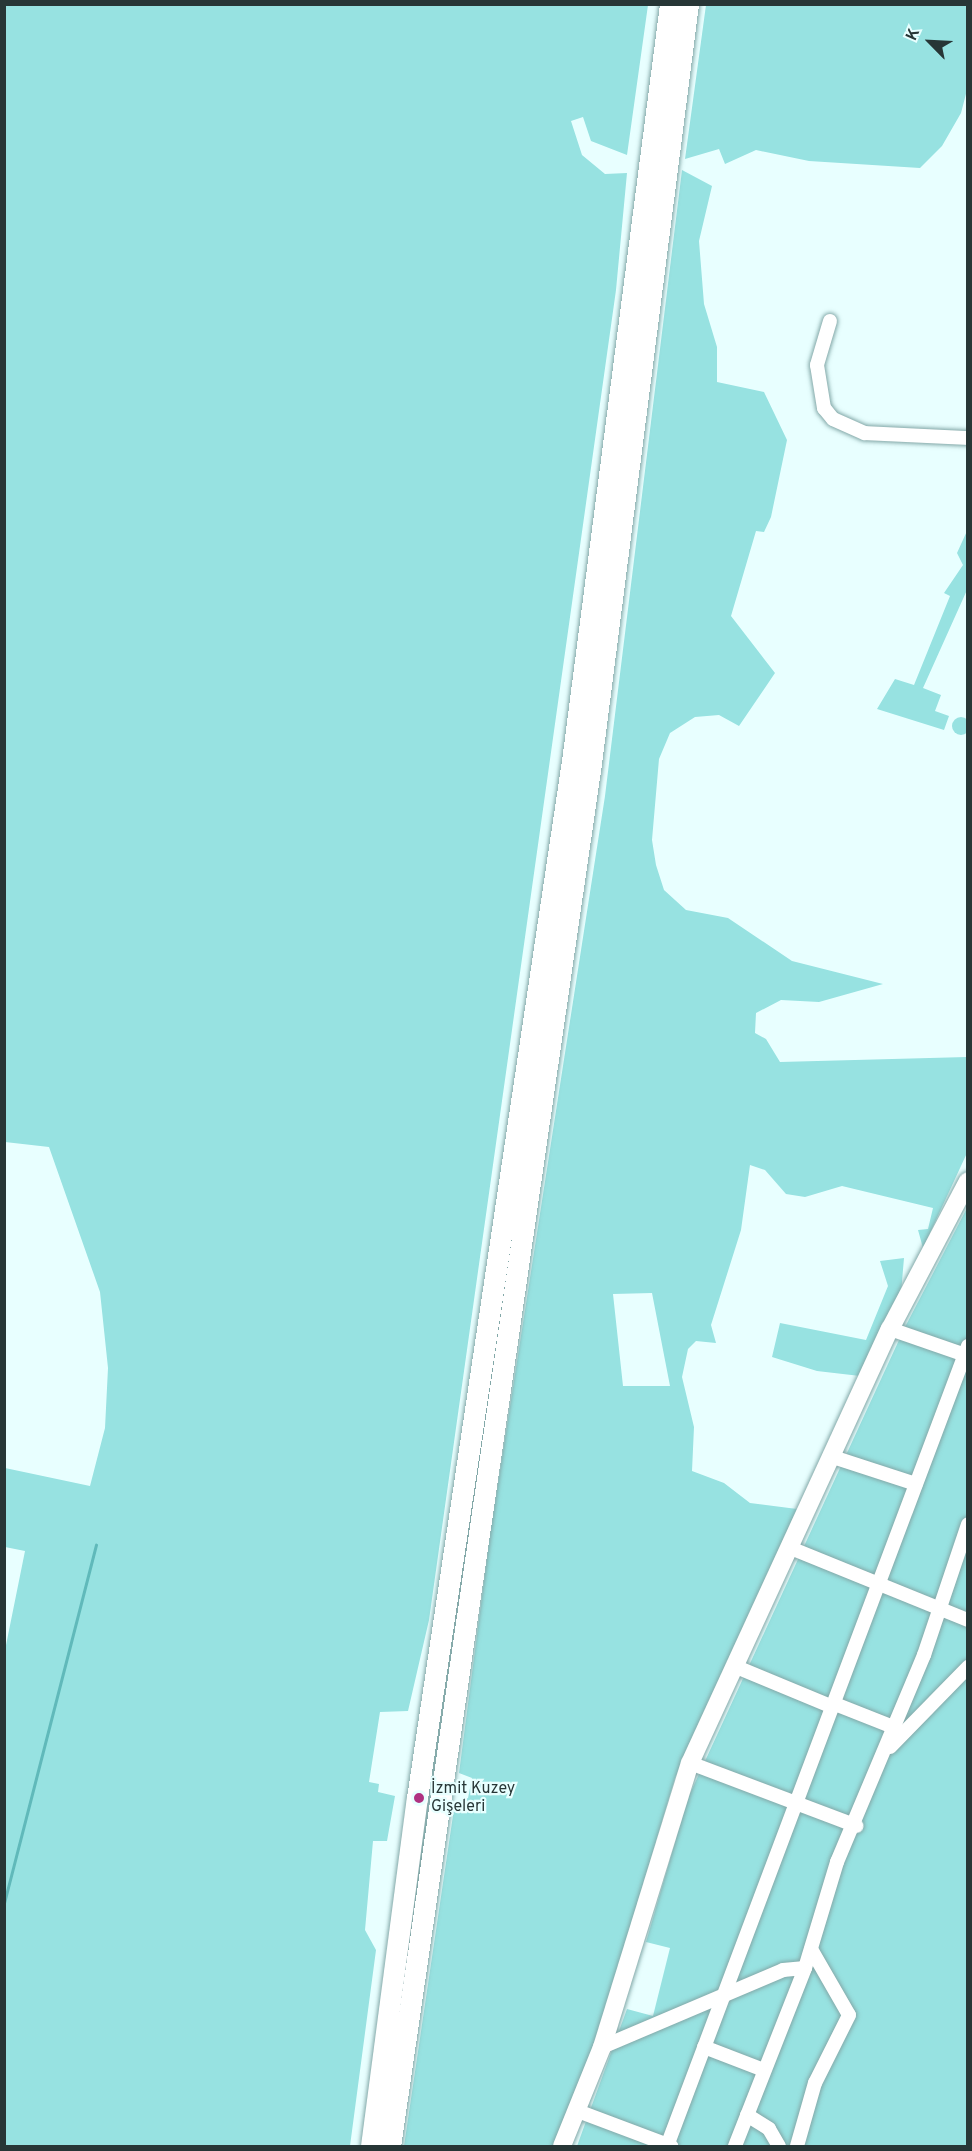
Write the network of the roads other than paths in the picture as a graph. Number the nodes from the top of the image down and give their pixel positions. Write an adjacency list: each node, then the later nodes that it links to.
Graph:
1 (678, 8): 31 (highway); 32 (highway)
2 (830, 321): 3 (street)
3 (966, 440)
4 (968, 1181): 6 (main road)
5 (968, 1199): 6 (main road)
6 (894, 1330): 7 (street); 8 (main road)
7 (966, 1352): 9 (street)
8 (836, 1458): 9 (street); 11 (main road)
9 (916, 1484): 12 (street)
10 (968, 1524): 13 (street)
11 (792, 1548): 12 (street); 15 (main road)
12 (878, 1584): 13 (street); 17 (street)
13 (940, 1606): 14 (street); 18 (street)
14 (968, 1620)
15 (738, 1667): 17 (street); 20 (main road)
16 (968, 1667): 19 (street)
17 (834, 1706): 18 (street); 21 (street)
18 (896, 1728): 19 (street)
19 (887, 1750): 22 (street)
20 (694, 1764): 21 (street); 26 (main road)
21 (796, 1805): 22 (street); 25 (street)
22 (857, 1826): 23 (street)
23 (811, 1949): 24 (street); 38 (street)
24 (805, 1968): 25 (street); 28 (street)
25 (724, 1996): 26 (street); 27 (street)
26 (608, 2045): 29 (main road)
27 (704, 2047): 28 (street); 35 (street)
28 (764, 2070): 30 (street)
29 (578, 2111): 33 (main road); 34 (main road); 35 (street)
30 (747, 2115): 36 (street); 37 (street)
31 (371, 2146)
32 (390, 2146)
33 (562, 2146)
34 (571, 2146)
35 (668, 2146)
36 (735, 2146)
37 (779, 2146)
38 (797, 2146)

